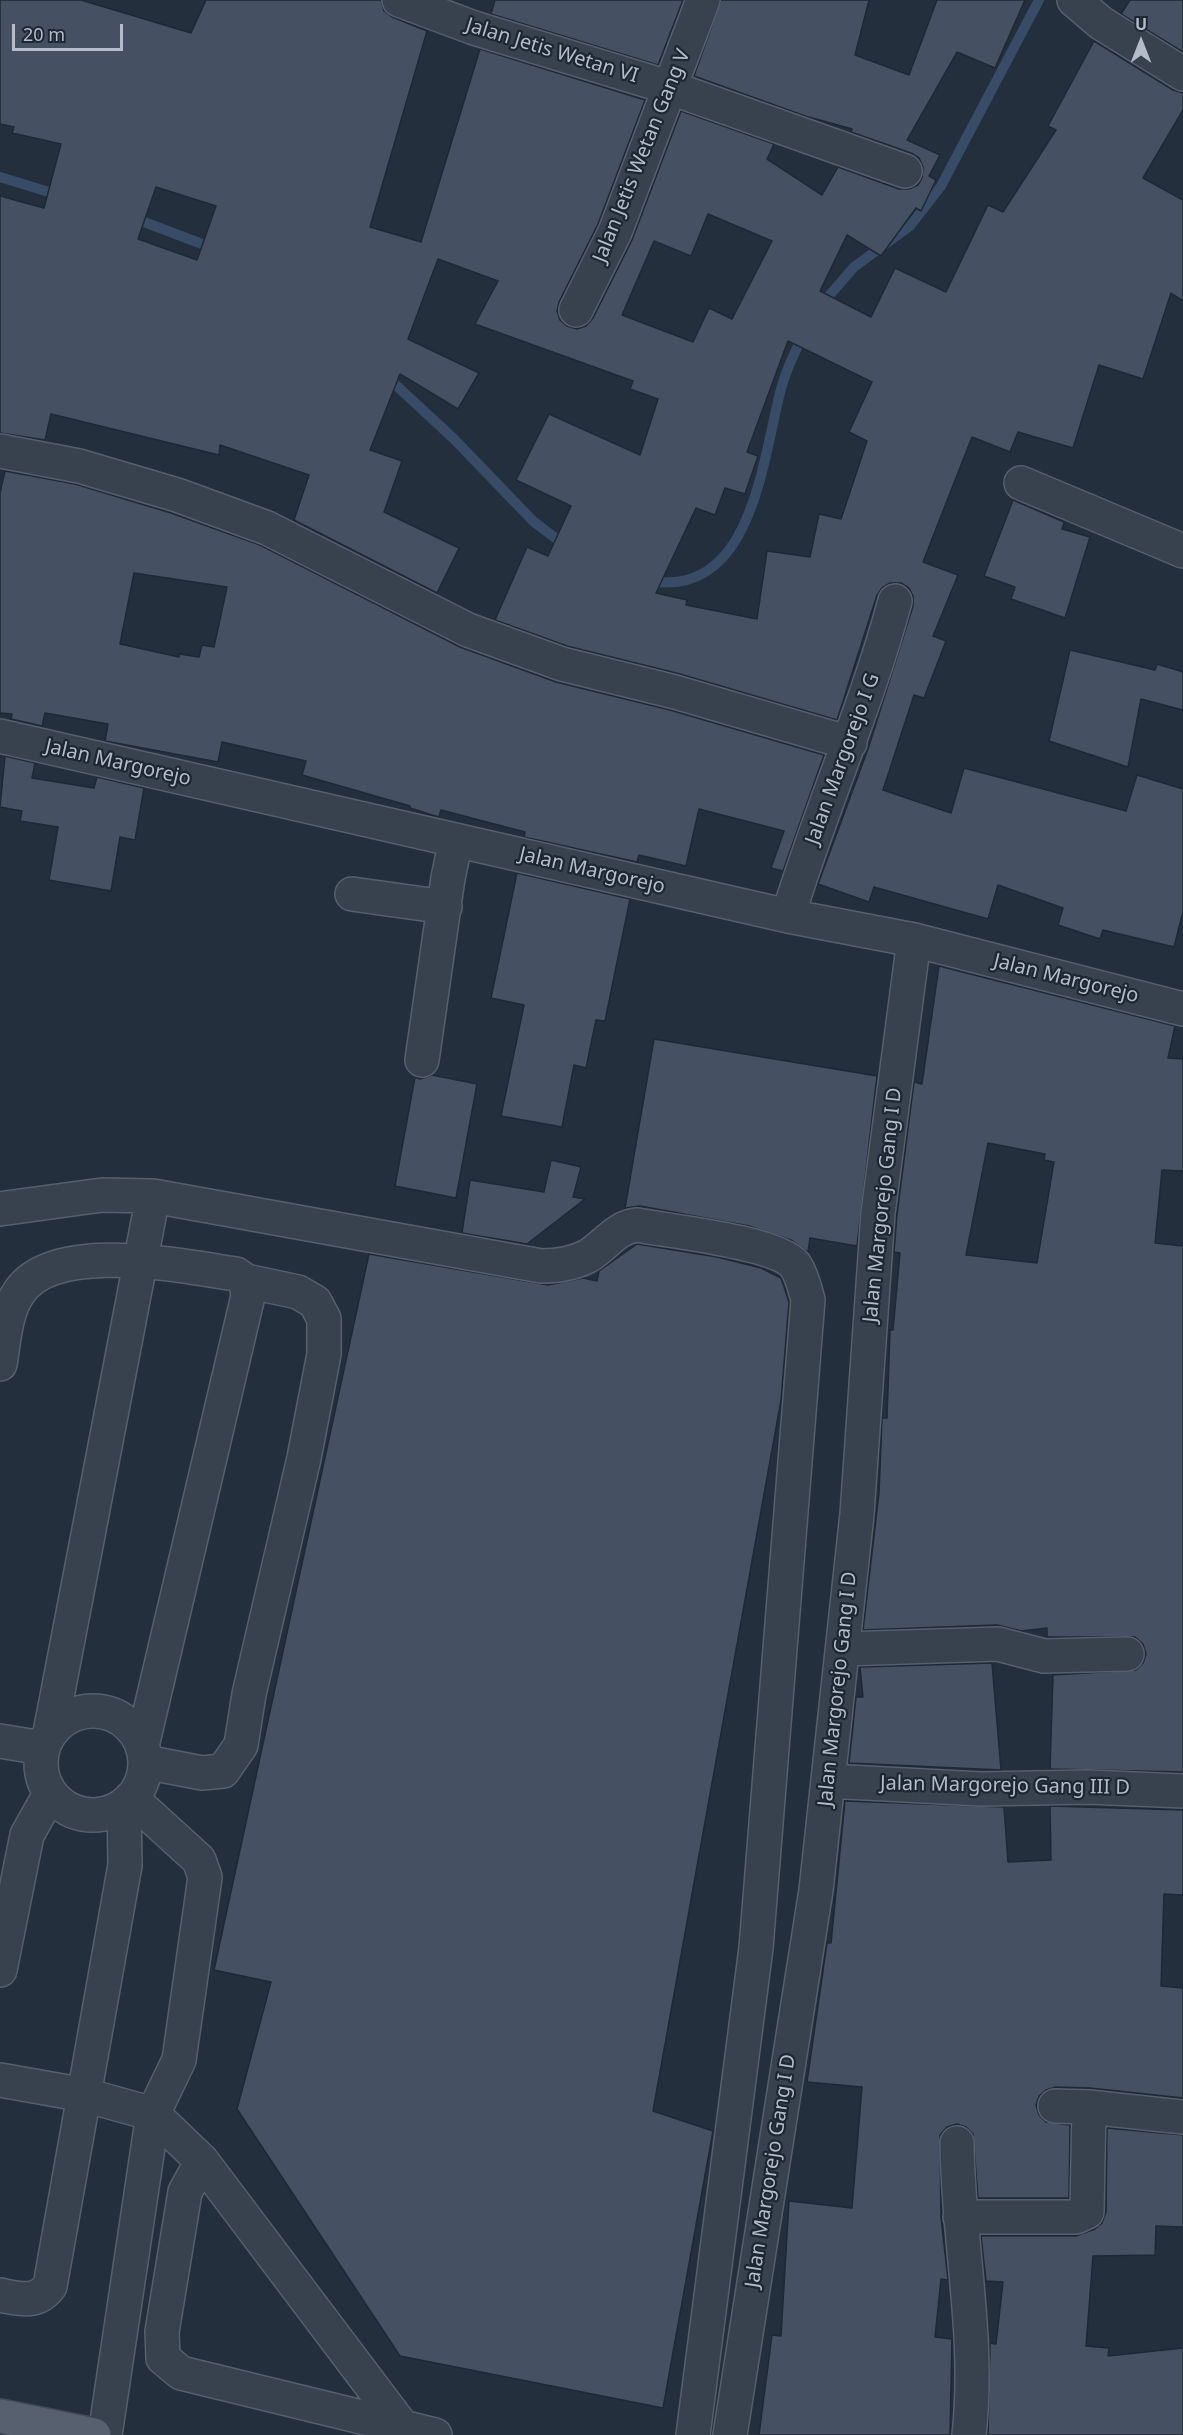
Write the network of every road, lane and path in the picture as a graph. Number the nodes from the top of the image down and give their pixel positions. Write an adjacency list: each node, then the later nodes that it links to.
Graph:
1 (399, 0): 5 (street, Jalan Jetis Wetan VI)
2 (703, 0): 5 (street, Jalan Jetis Wetan Gang V)
3 (1074, 0): 4 (street)
4 (1183, 74)
5 (671, 88): 6 (street, Jalan Jetis Wetan VI); 7 (street, Jalan Jetis Wetan Gang V)
6 (905, 171)
7 (576, 310)
8 (0, 451): 13 (street)
9 (1021, 483): 10 (street)
10 (1183, 551)
11 (896, 601): 13 (street, Jalan Margorejo I G)
12 (0, 736): 14 (street, Jalan Margorejo)
13 (850, 743): 17 (street, Jalan Margorejo I G)
14 (456, 840): 16 (street); 17 (street, Jalan Margorejo)
15 (352, 894): 16 (street)
16 (445, 907): 20 (street)
17 (788, 916): 18 (street, Jalan Margorejo)
18 (914, 940): 19 (street, Jalan Margorejo); 26 (street, Jalan Margorejo Gang I D)
19 (1183, 1009)
20 (422, 1060)
21 (153, 1196): 22 (street); 23 (street); 50 (street)
22 (0, 1209)
23 (142, 1261): 24 (street); 25 (street); 28 (street)
24 (246, 1281): 30 (street); 30 (street)
25 (0, 1364)
26 (843, 1649): 27 (street); 31 (street, Jalan Margorejo Gang I D)
27 (1127, 1654)
28 (46, 1740): 29 (street); 30 (street); 33 (street)
29 (0, 1741)
30 (144, 1754): 34 (street)
31 (828, 1781): 32 (street, Jalan Margorejo Gang III D); 51 (street, Jalan Margorejo Gang I D)
32 (1183, 1791)
33 (50, 1794): 34 (street); 35 (street)
34 (127, 1801): 37 (street); 40 (street)
35 (0, 1970)
36 (0, 2080): 37 (street)
37 (85, 2095): 40 (street); 45 (street)
38 (1056, 2106): 39 (street)
39 (1089, 2107): 41 (street); 44 (street)
40 (153, 2114): 43 (street); 49 (street)
41 (1183, 2116)
42 (957, 2143): 44 (street)
43 (202, 2161): 47 (street); 47 (street)
44 (960, 2217): 52 (street)
45 (0, 2295)
46 (0, 2416): 48 (main road)
47 (420, 2432)
48 (94, 2435)
49 (105, 2435)
50 (693, 2435)
51 (730, 2435)
52 (969, 2435)

